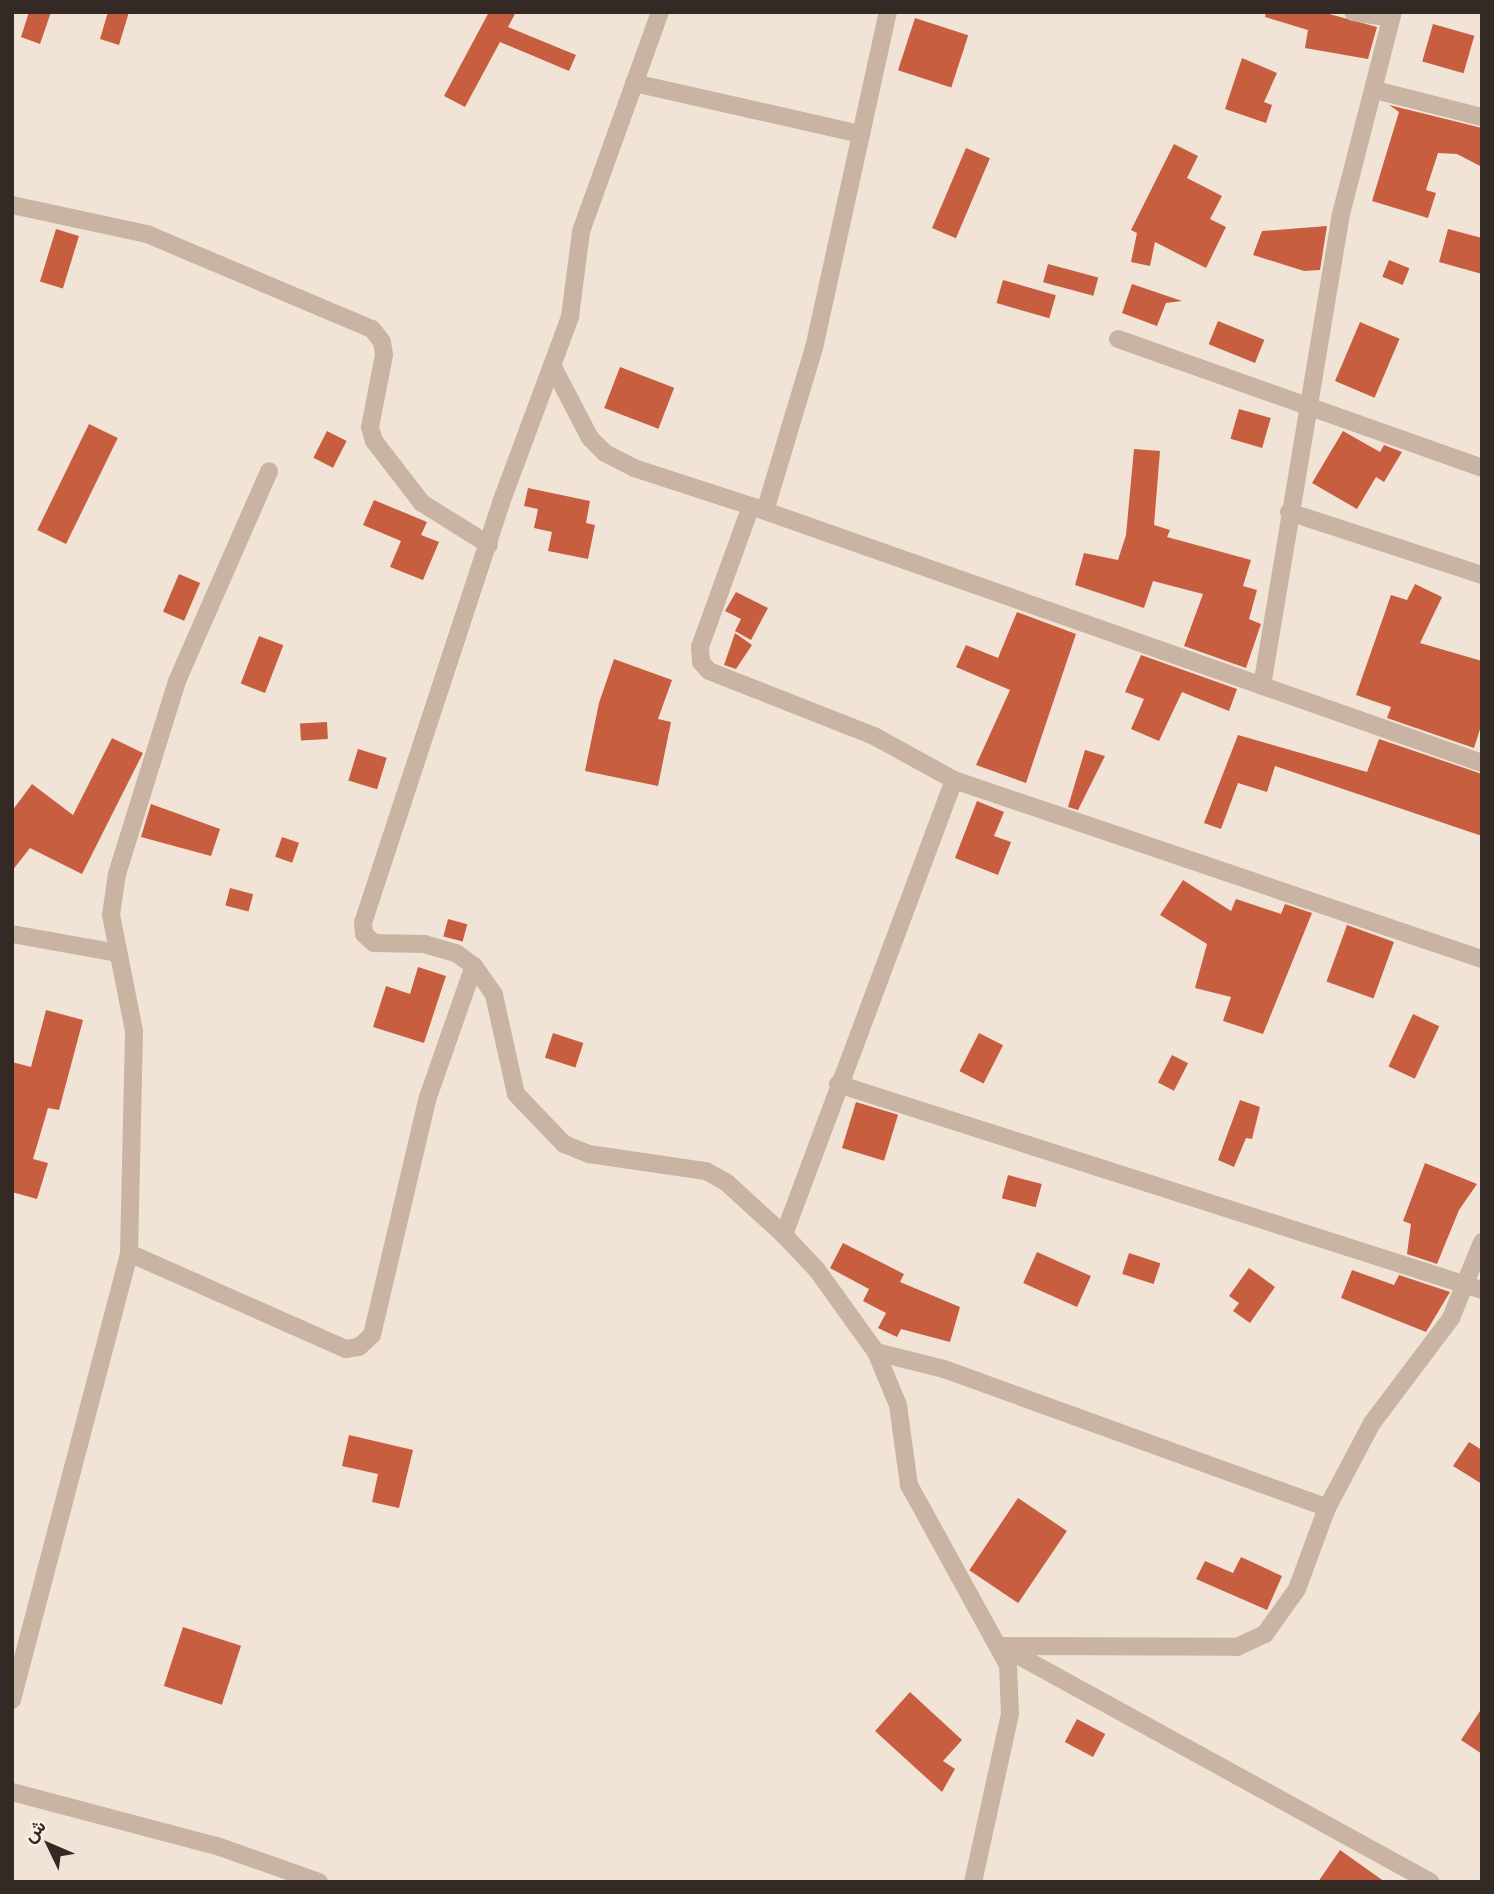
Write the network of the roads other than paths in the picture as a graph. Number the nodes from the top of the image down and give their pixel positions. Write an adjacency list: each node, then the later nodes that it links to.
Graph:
1 (660, 12): 5 (street)
2 (888, 12): 8 (street)
3 (1353, 12): 4 (street)
4 (1392, 15): 6 (street)
5 (634, 83): 8 (street); 11 (street)
6 (1374, 90): 7 (street); 12 (street)
7 (1482, 117)
8 (861, 134): 15 (street)
9 (12, 205): 17 (street)
10 (1118, 340): 12 (street)
11 (553, 367): 15 (street); 17 (street)
12 (1306, 406): 13 (street); 16 (street)
13 (1482, 468)
14 (269, 471): 23 (street)
15 (758, 508): 19 (street); 21 (street)
16 (1289, 512): 18 (street); 19 (street)
17 (489, 545): 25 (street)
18 (1482, 575)
19 (1262, 686): 20 (street)
20 (1482, 763)
21 (954, 780): 24 (street); 26 (street)
22 (12, 934): 23 (street)
23 (118, 953): 29 (street)
24 (1482, 959)
25 (474, 966): 27 (street); 29 (street)
26 (838, 1084): 27 (street); 30 (street)
27 (784, 1236): 31 (street)
28 (1482, 1242): 30 (street)
29 (129, 1253): 34 (street)
30 (1474, 1287): 32 (street)
31 (876, 1352): 32 (street); 33 (street)
32 (1327, 1508): 33 (street)
33 (1000, 1646): 37 (street); 38 (street)
34 (12, 1700)
35 (12, 1792): 36 (street)
36 (319, 1882)
37 (973, 1882)
38 (1432, 1882)

